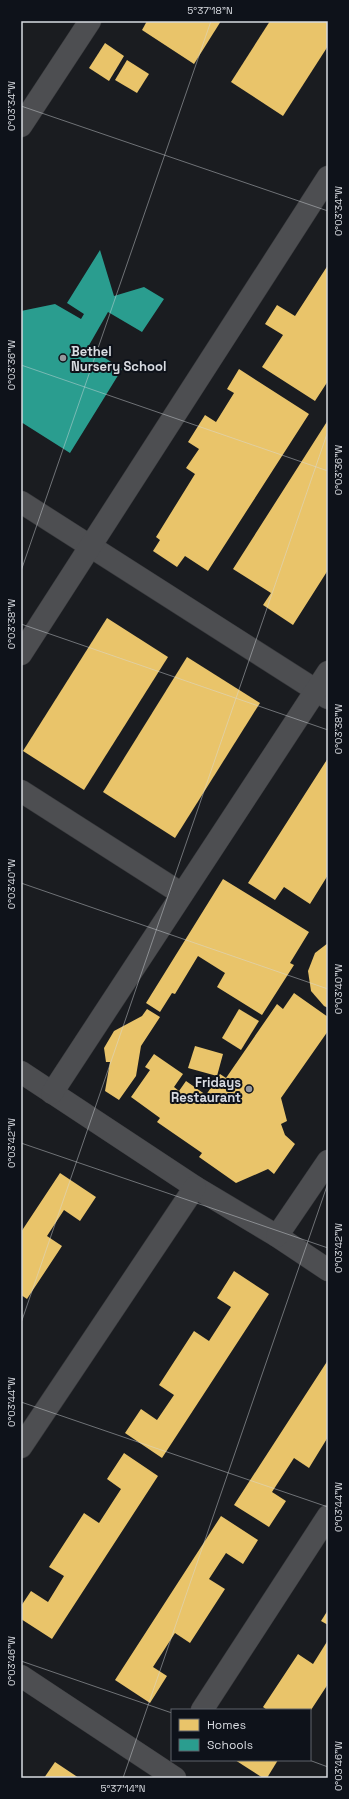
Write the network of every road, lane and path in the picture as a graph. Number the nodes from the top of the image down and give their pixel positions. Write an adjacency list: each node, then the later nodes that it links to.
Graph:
1 (90, 21): 2 (street)
2 (27, 102): 3 (street)
3 (21, 126)
4 (328, 177): 6 (street)
5 (21, 502): 6 (street)
6 (89, 547): 7 (street); 9 (street)
7 (21, 654)
8 (328, 672): 9 (street)
9 (322, 694): 11 (street)
10 (21, 792): 11 (street)
11 (182, 894): 13 (street)
12 (21, 1072): 13 (street)
13 (52, 1093): 15 (street)
14 (328, 1161): 16 (street)
15 (195, 1187): 16 (street); 18 (street)
16 (277, 1236): 17 (street)
17 (328, 1270)
18 (21, 1447)
19 (328, 1516): 21 (street)
20 (21, 1676): 22 (street)
21 (203, 1709)
22 (167, 1771)

